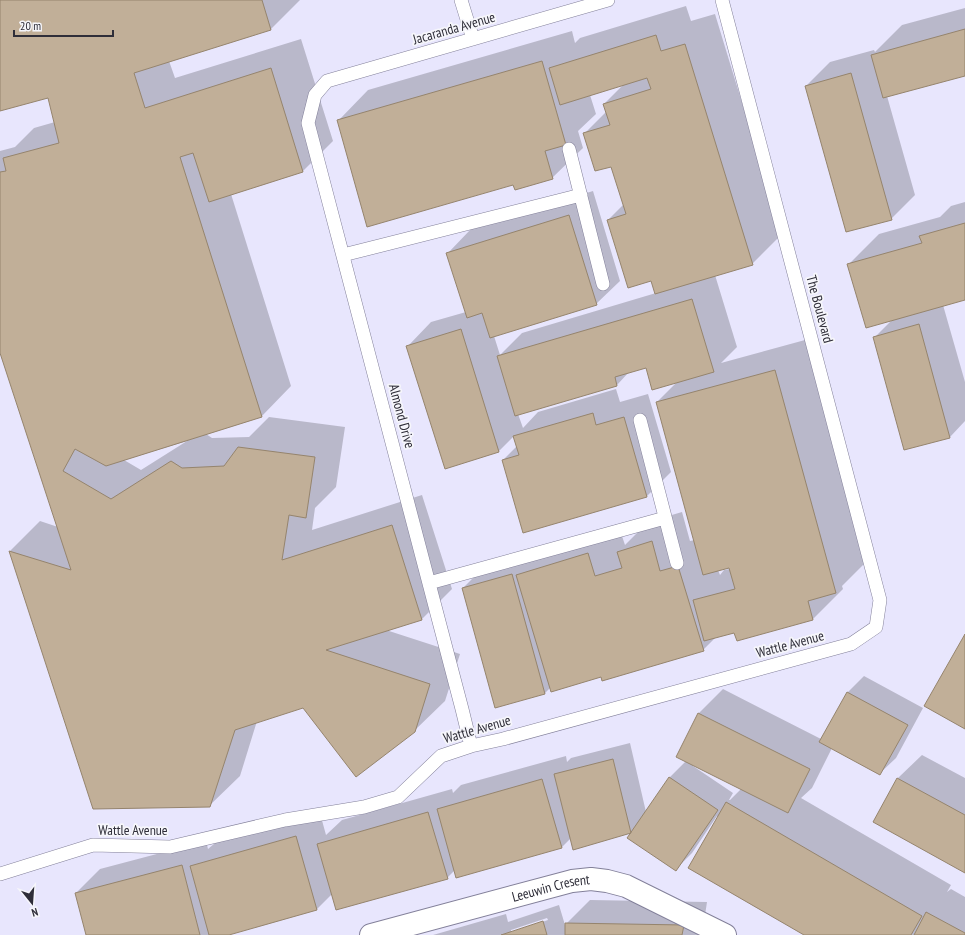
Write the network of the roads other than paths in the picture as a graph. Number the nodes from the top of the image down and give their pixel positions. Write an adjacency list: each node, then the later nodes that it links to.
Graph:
1 (461, 0): 4 (lane)
2 (608, 0): 4 (lane, Jacaranda Avenue)
3 (722, 0): 14 (lane, The Boulevard)
4 (473, 39): 5 (lane, Jacaranda Avenue)
5 (315, 95): 8 (lane, Almond Drive)
6 (569, 149): 7 (lane)
7 (581, 195): 8 (lane); 9 (lane)
8 (343, 255): 13 (lane, Almond Drive)
9 (603, 284)
10 (640, 420): 11 (lane)
11 (665, 518): 12 (lane); 13 (lane)
12 (677, 562)
13 (429, 583): 15 (lane, Almond Drive)
14 (876, 627): 15 (lane, Wattle Avenue)
15 (471, 746): 16 (lane, Wattle Avenue)
16 (0, 874)
17 (370, 935): 18 (street, Leeuwin Cresent)
18 (725, 935)

